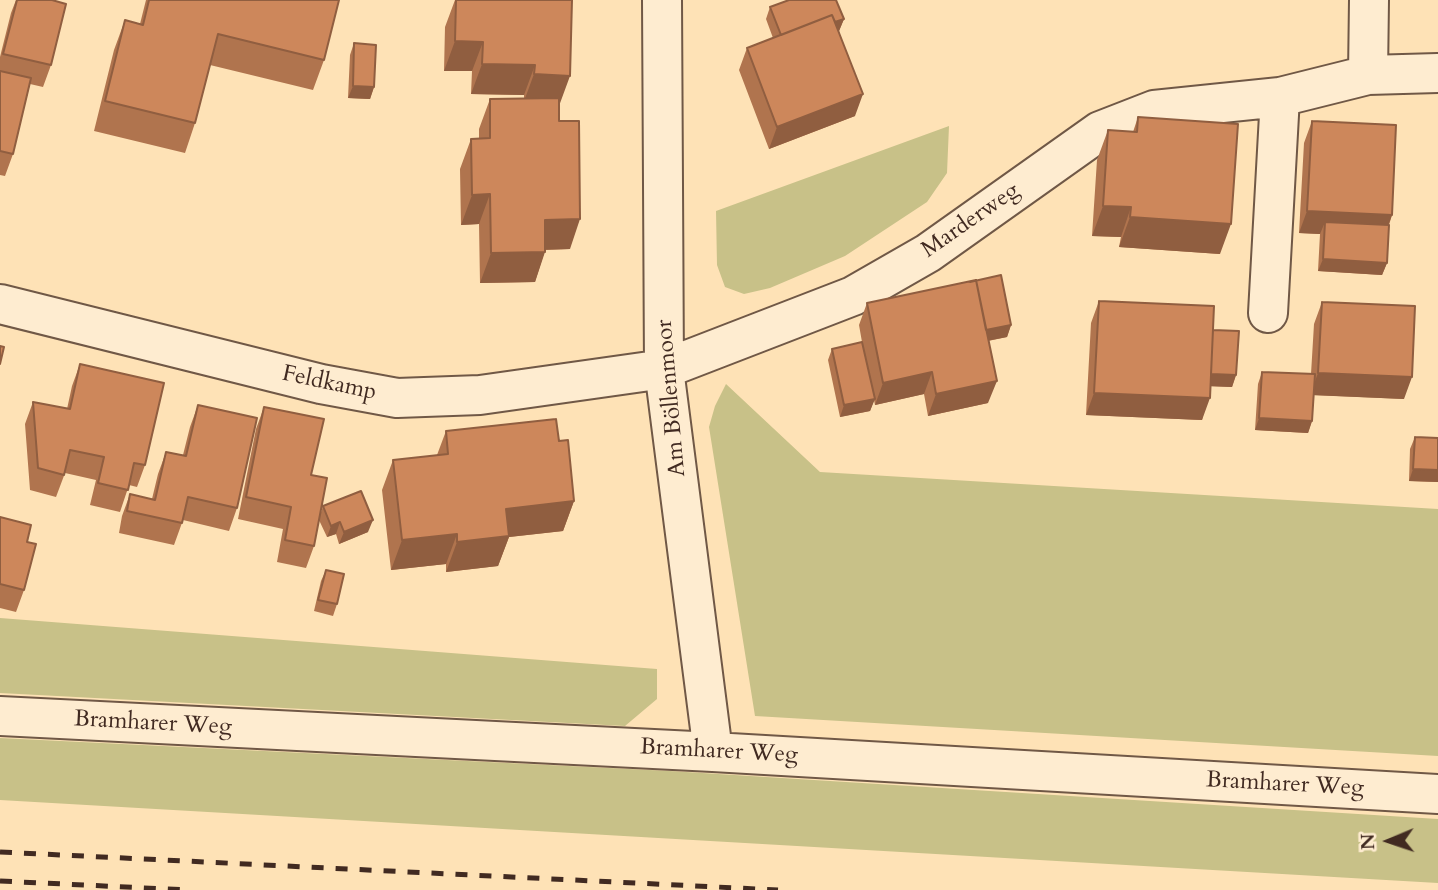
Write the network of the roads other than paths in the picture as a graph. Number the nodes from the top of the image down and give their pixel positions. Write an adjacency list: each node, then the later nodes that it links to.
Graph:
1 (662, 0): 8 (street, Am Böllenmoor)
2 (1369, 0): 4 (street)
3 (1438, 73): 4 (street, Marderweg)
4 (1368, 75): 5 (street, Marderweg)
5 (1280, 97): 7 (street); 8 (street, Marderweg)
6 (0, 304): 8 (street, Feldkamp)
7 (1268, 313)
8 (664, 369): 10 (street, Am Böllenmoor)
9 (0, 716): 10 (street, Bramharer Weg)
10 (713, 752): 11 (street, Bramharer Weg)
11 (1438, 794)

